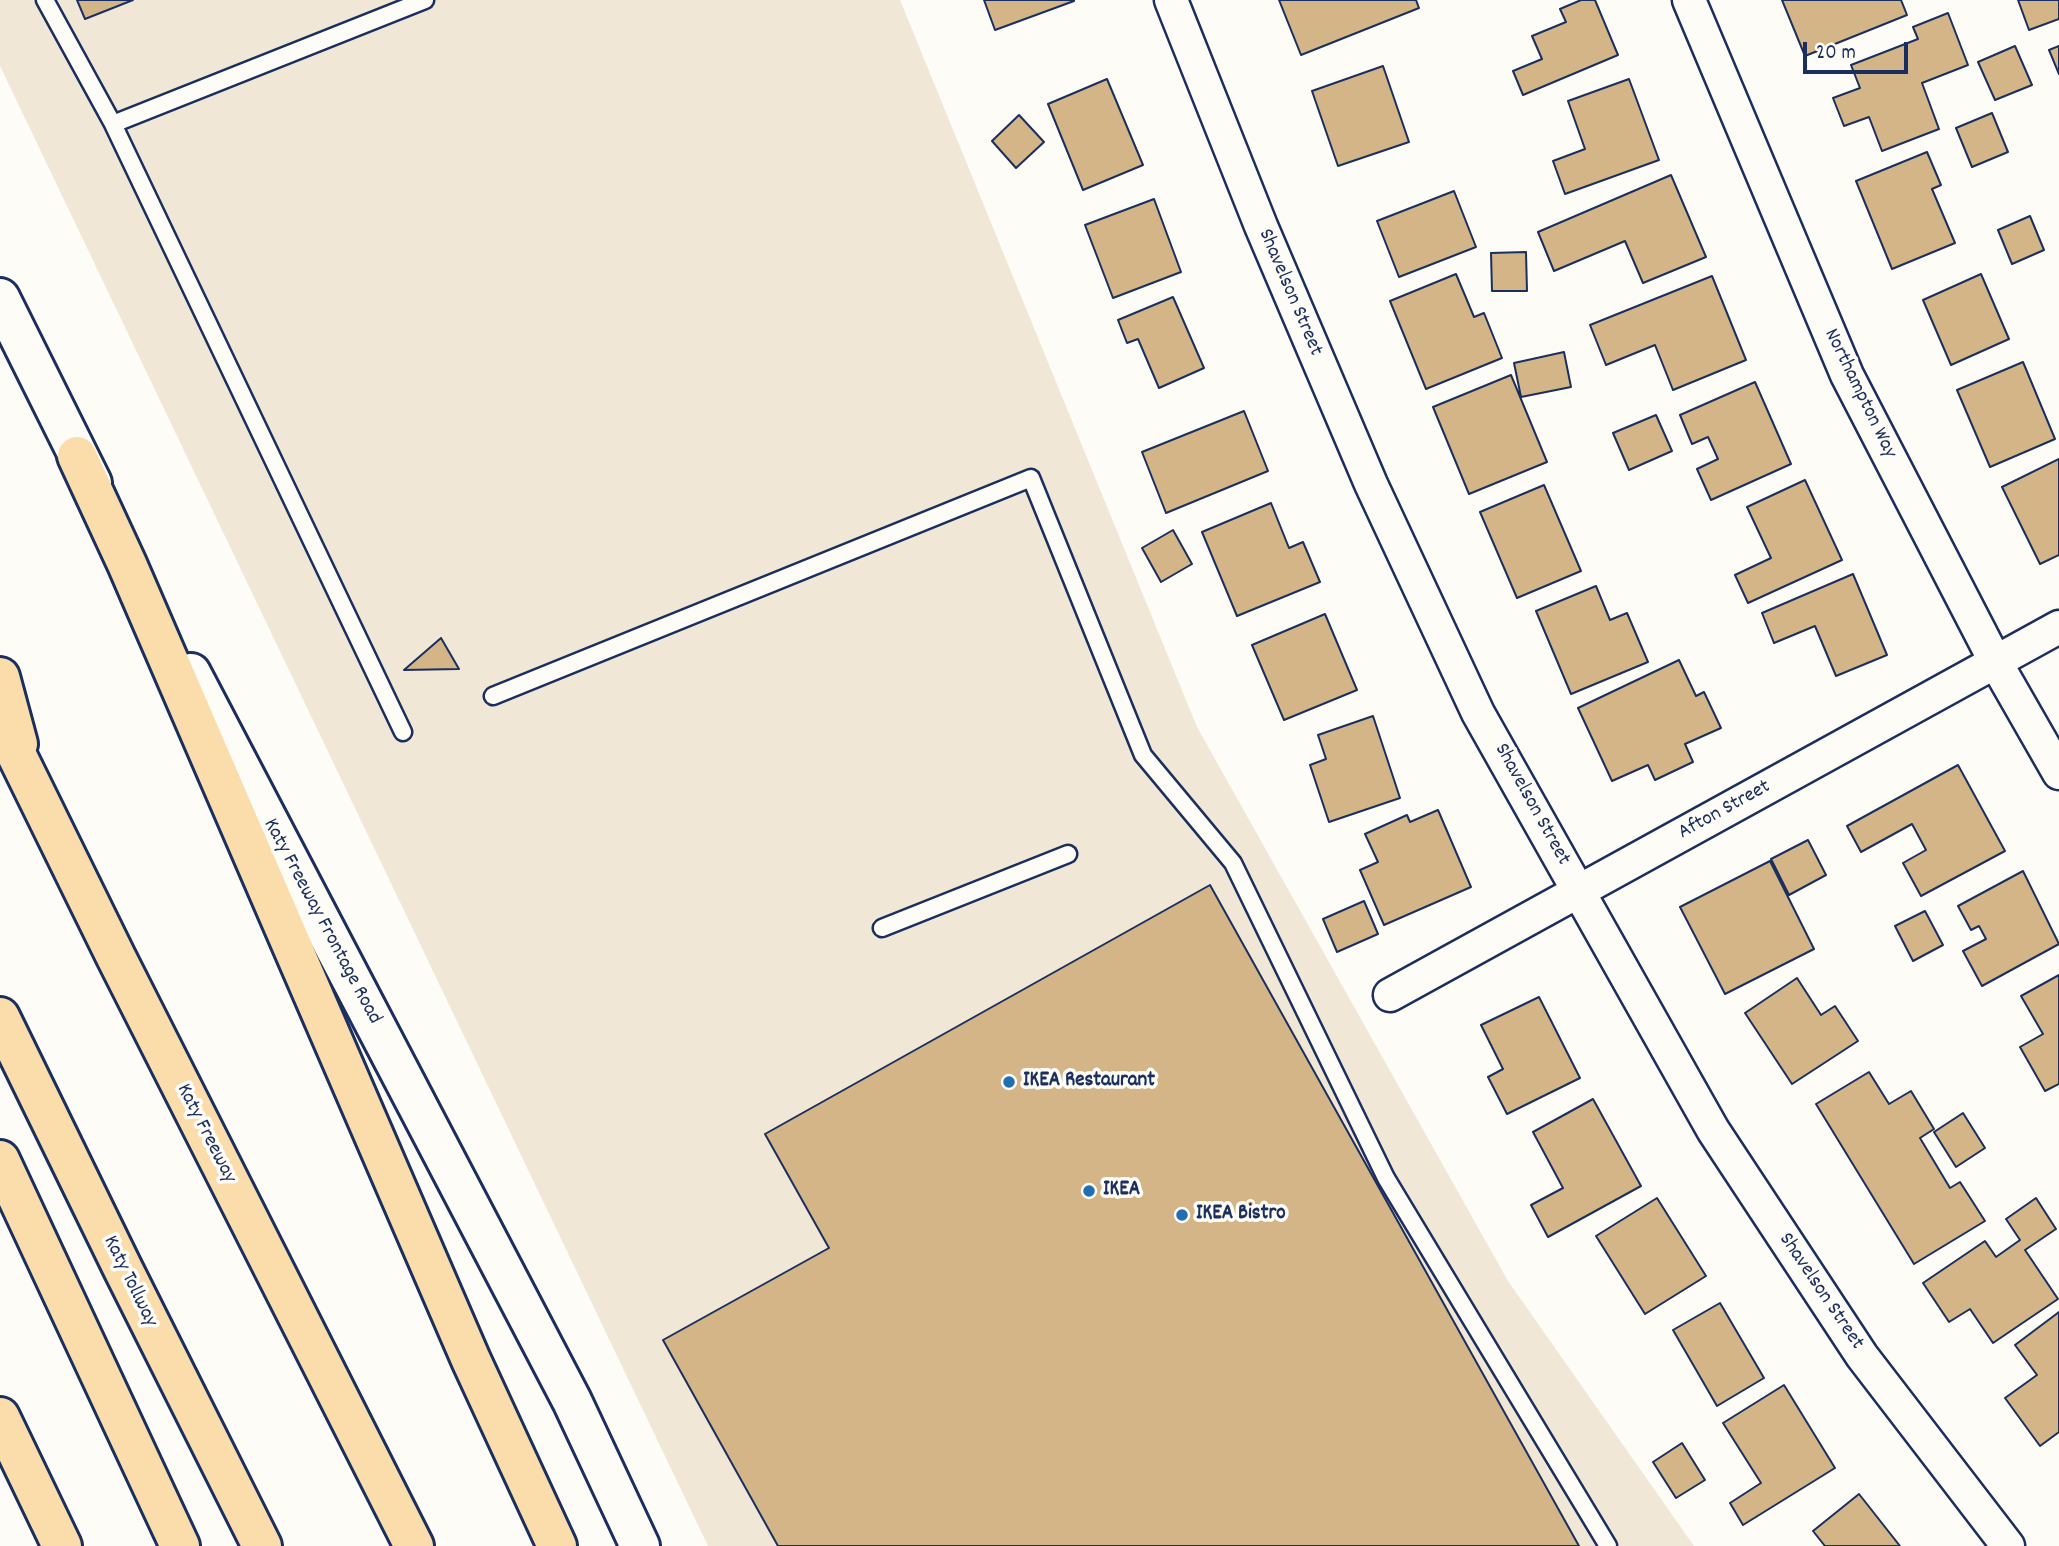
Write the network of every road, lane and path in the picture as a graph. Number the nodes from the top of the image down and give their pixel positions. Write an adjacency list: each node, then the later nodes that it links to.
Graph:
1 (45, 0): 5 (lane)
2 (425, 0): 5 (lane)
3 (1171, 0): 17 (street, Shavelson Street)
4 (1689, 0): 9 (street, Northampton Way)
5 (113, 124): 13 (lane)
6 (0, 298): 7 (main road, Katy Freeway Frontage Road)
7 (77, 456): 27 (highway); 28 (main road, Katy Freeway Frontage Road)
8 (2059, 627): 9 (street, Afton Street)
9 (1996, 663): 14 (street, Northampton Way); 17 (street, Afton Street)
10 (0, 677): 15 (highway)
11 (493, 696): 29 (lane)
12 (0, 721): 15 (highway, Katy Freeway)
13 (403, 732)
14 (2059, 773)
15 (26, 776): 26 (highway, Katy Freeway)
16 (1068, 853): 18 (lane)
17 (1579, 891): 19 (street, Afton Street); 30 (street, Shavelson Street)
18 (882, 928)
19 (1390, 995)
20 (0, 1017): 25 (highway, Katy Tollway)
21 (0, 1160): 24 (highway)
22 (0, 1417): 23 (highway)
23 (62, 1546)
24 (180, 1546)
25 (262, 1546)
26 (414, 1546)
27 (557, 1546)
28 (640, 1546)
29 (1608, 1546)
30 (2008, 1546)

